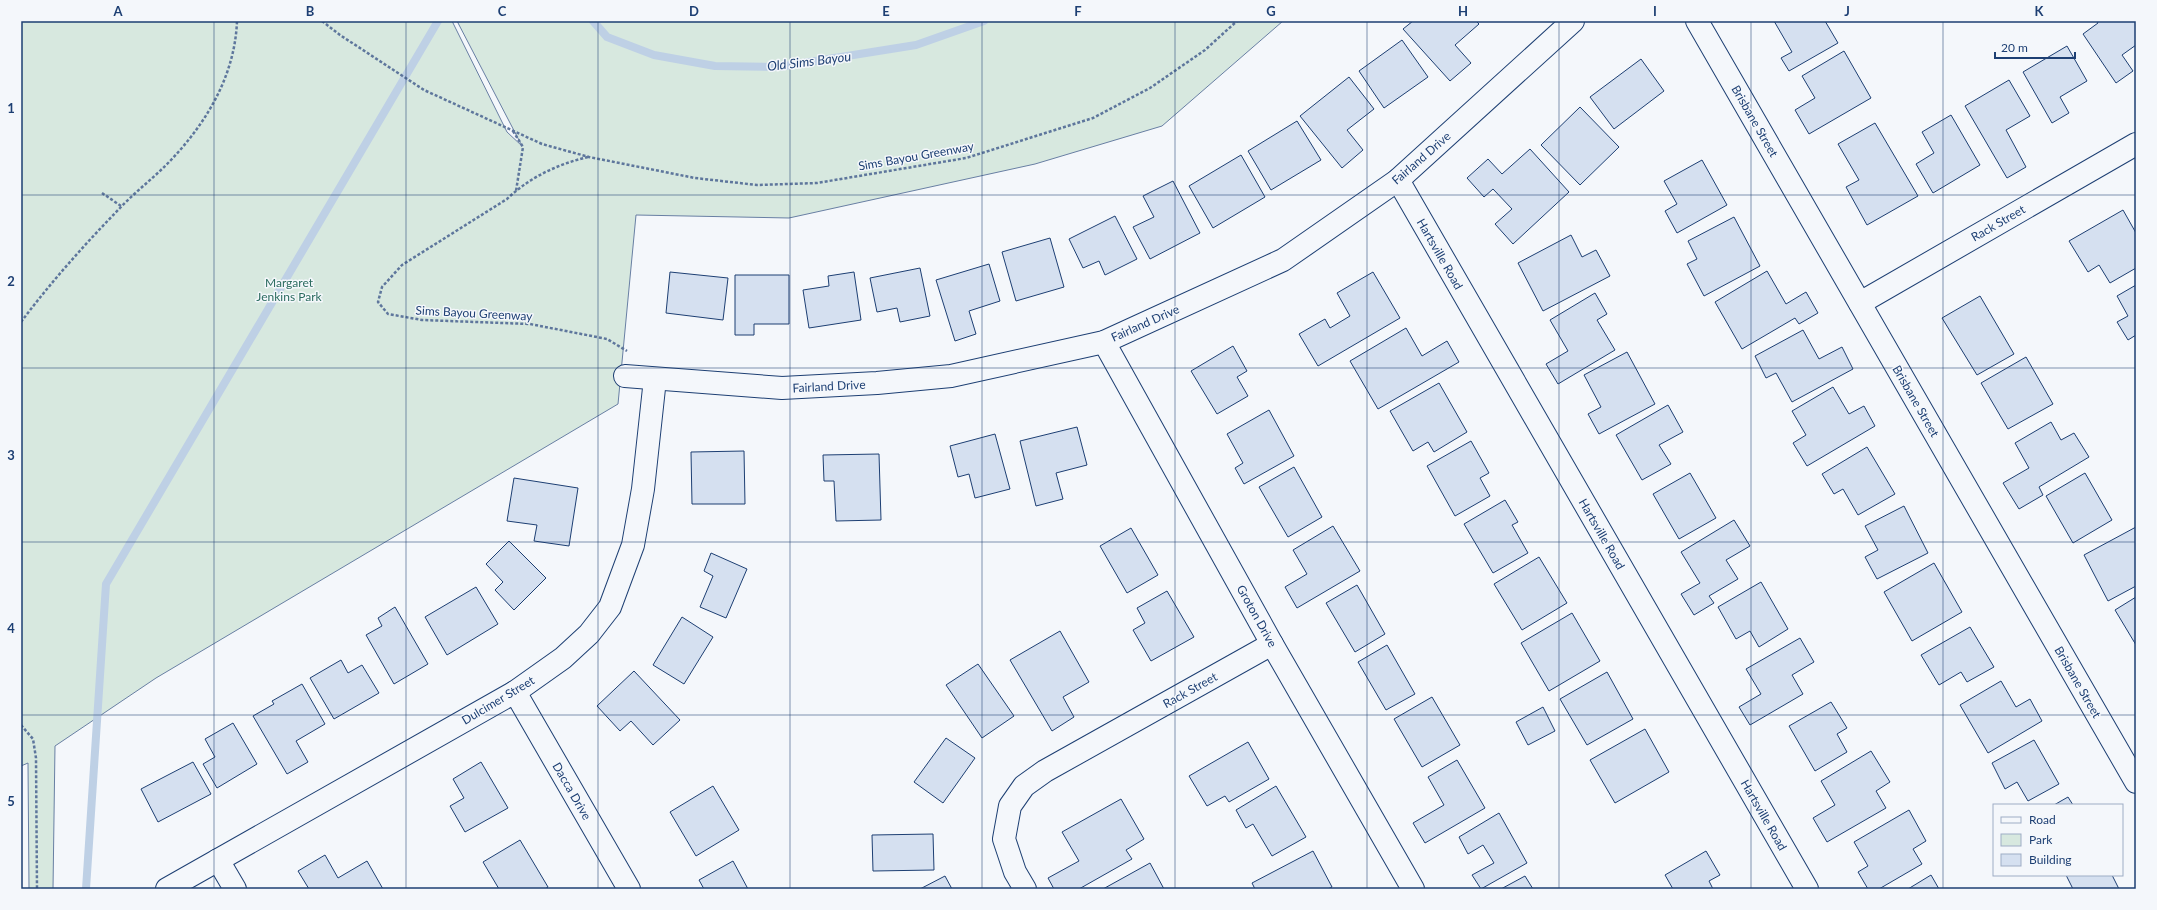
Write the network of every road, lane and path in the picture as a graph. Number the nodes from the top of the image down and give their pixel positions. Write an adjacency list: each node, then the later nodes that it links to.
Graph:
1 (237, 21): 12 (path)
2 (322, 21): 6 (path, Sims Bayou Greenway)
3 (1237, 21): 8 (path, Sims Bayou Greenway)
4 (1573, 21): 9 (street, Fairland Drive)
5 (1697, 21): 13 (street, Brisbane Street)
6 (513, 131): 8 (path, Sims Bayou Greenway); 10 (path)
7 (2136, 144): 13 (street, Rack Street)
8 (589, 157): 10 (path, Sims Bayou Greenway)
9 (1398, 180): 15 (street, Fairland Drive); 30 (street, Hartsville Road)
10 (516, 191): 16 (path, Sims Bayou Greenway)
11 (102, 193): 12 (path)
12 (121, 206): 14 (path)
13 (1860, 303): 22 (street, Brisbane Street)
14 (21, 322)
15 (1104, 342): 18 (street, Fairland Drive); 19 (street, Groton Drive)
16 (628, 351)
17 (625, 376): 18 (street, Fairland Drive)
18 (655, 378): 20 (street, Dulcimer Street)
19 (1272, 644): 28 (street, Rack Street); 29 (street, Groton Drive)
20 (515, 692): 23 (street, Dulcimer Street); 27 (street, Dacca Drive)
21 (21, 726): 24 (path)
22 (2136, 782)
23 (218, 860): 25 (street, Dulcimer Street); 26 (street)
24 (37, 889)
25 (167, 889)
26 (235, 889)
27 (629, 889)
28 (1025, 889)
29 (1413, 889)
30 (1807, 889)

